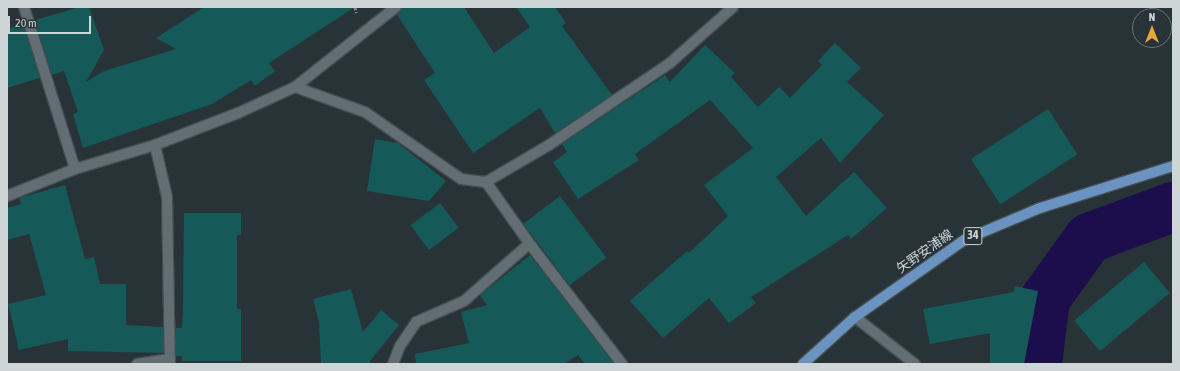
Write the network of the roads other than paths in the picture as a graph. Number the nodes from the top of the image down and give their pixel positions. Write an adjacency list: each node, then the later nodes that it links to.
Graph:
1 (24, 7): 7 (street)
2 (396, 7): 4 (street)
3 (733, 7): 8 (street)
4 (295, 87): 5 (street); 8 (street)
5 (155, 145): 7 (street); 12 (street)
6 (1173, 166): 11 (main road, 矢野安浦線 / 34)
7 (75, 169): 9 (street)
8 (486, 182): 10 (street)
9 (7, 196)
10 (529, 244): 14 (street); 15 (street)
11 (855, 317): 16 (main road, 矢野安浦線 / 34); 17 (street)
12 (170, 362): 13 (street)
13 (137, 364)
14 (393, 364)
15 (622, 364)
16 (804, 364)
17 (915, 364)

